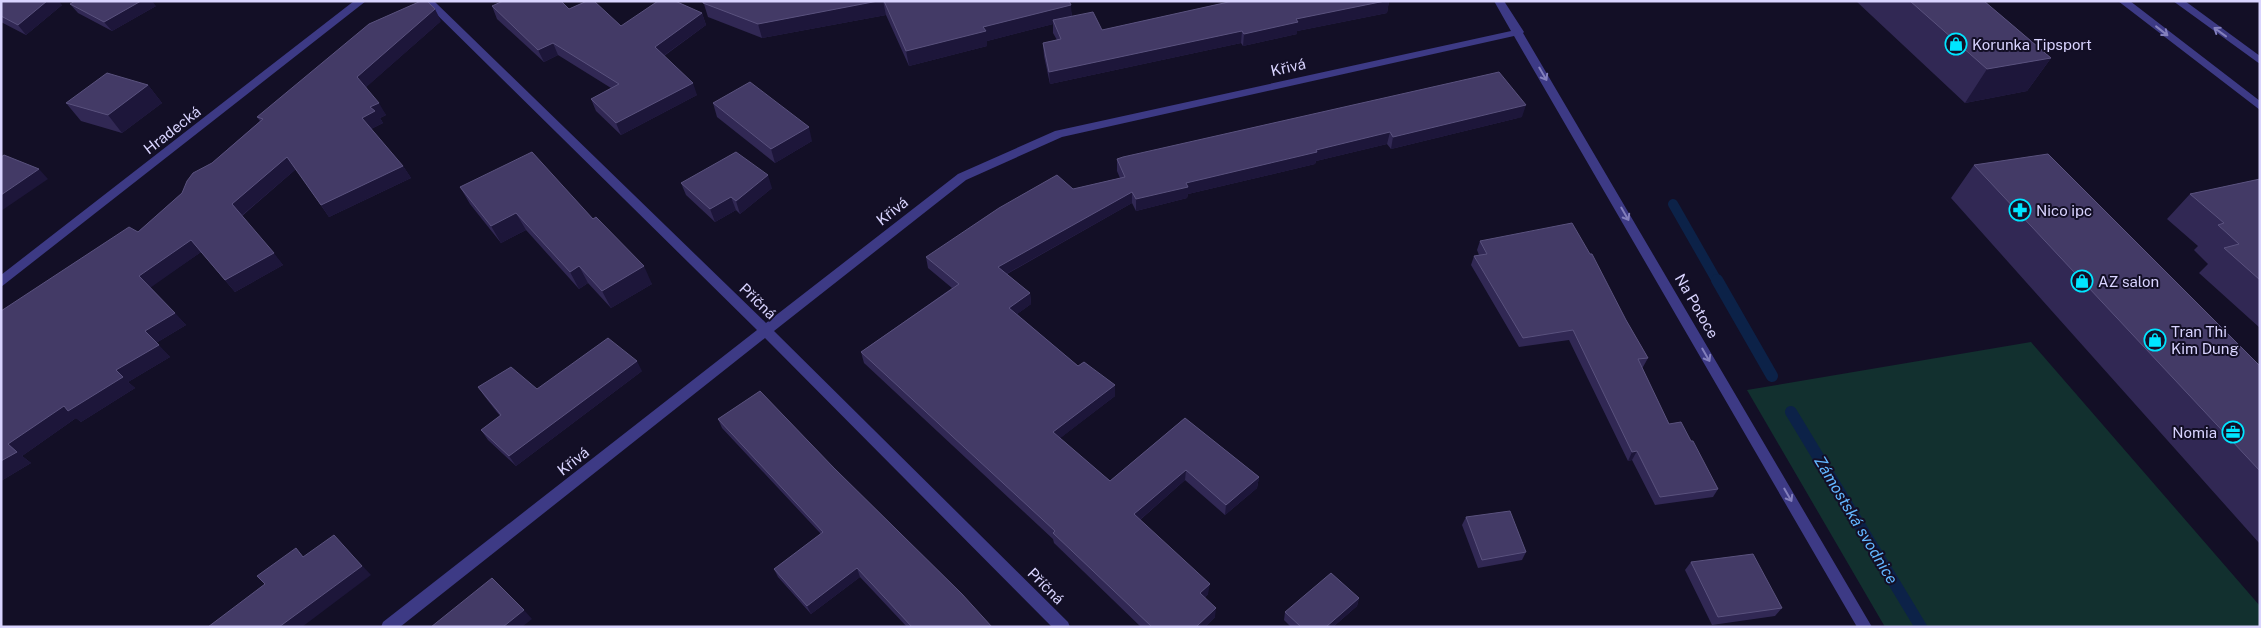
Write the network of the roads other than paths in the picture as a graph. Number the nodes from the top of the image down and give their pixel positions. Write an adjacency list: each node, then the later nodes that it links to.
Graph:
1 (361, 1): 9 (street, Hradecká)
2 (428, 1): 10 (street, Příčná)
3 (1499, 1): 6 (street, Na Potoce)
4 (2123, 1): 8 (street, one-way to 8)
5 (2178, 1): 7 (street, one-way to 5)
6 (1518, 32): 10 (street, Křivá); 13 (street, Na Potoce, one-way to 13)
7 (2260, 61)
8 (2260, 107)
9 (1, 282)
10 (765, 330): 11 (street, Křivá); 12 (street, Příčná)
11 (388, 627)
12 (1063, 627)
13 (1865, 627)

